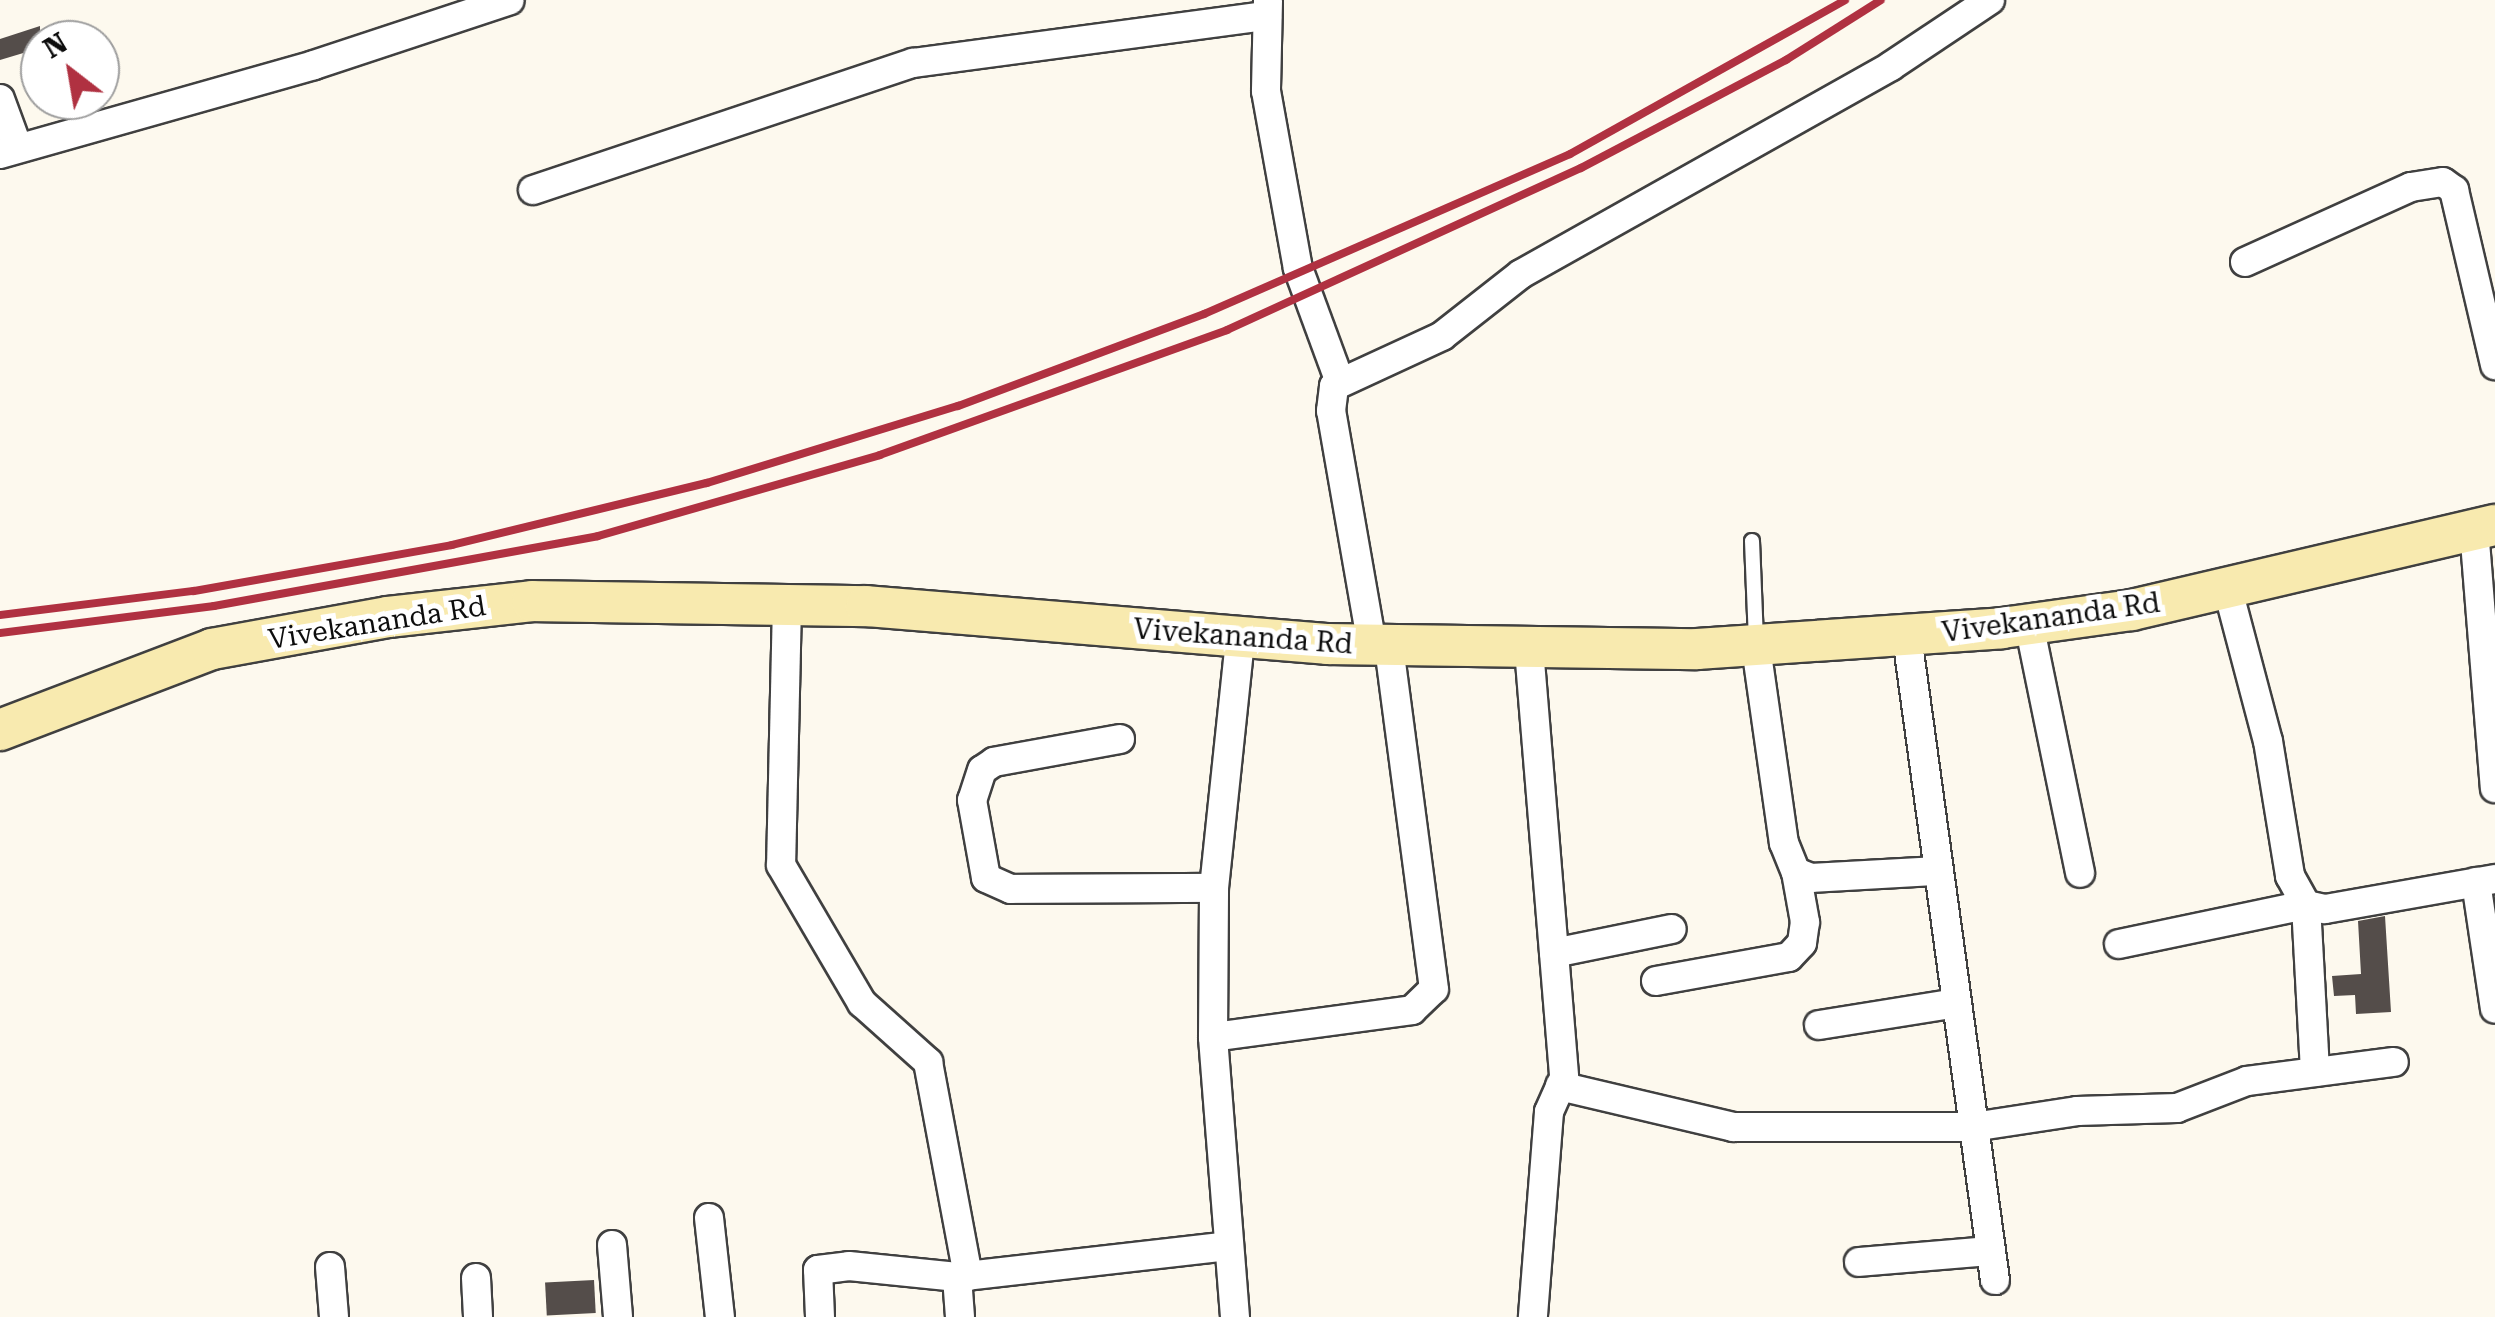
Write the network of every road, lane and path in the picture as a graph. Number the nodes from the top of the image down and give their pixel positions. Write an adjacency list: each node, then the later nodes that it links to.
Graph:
1 (510, 0): 5 (street)
2 (1990, 0): 10 (street)
3 (1268, 8): 6 (street); 10 (street)
4 (0, 99): 5 (street)
5 (9, 151)
6 (533, 190)
7 (2245, 262): 8 (street)
8 (2485, 277): 9 (street)
9 (2495, 365)
10 (1340, 382): 18 (street)
11 (2485, 527): 13 (street, Vivekananda Rd); 23 (street)
12 (1752, 541): 19 (lane)
13 (2228, 590): 15 (street, Vivekananda Rd); 29 (street)
14 (786, 604): 17 (street, Vivekananda Rd); 21 (street, Vivekananda Rd); 48 (street)
15 (2030, 624): 16 (street, Vivekananda Rd); 26 (street)
16 (1907, 636): 19 (street, Vivekananda Rd); 24 (street)
17 (1240, 640): 18 (street, Vivekananda Rd); 28 (street)
18 (1380, 645): 20 (street, Vivekananda Rd); 37 (street)
19 (1756, 647): 20 (street, Vivekananda Rd); 25 (street)
20 (1529, 649): 32 (street)
21 (0, 730)
22 (1120, 739): 28 (street)
23 (2495, 788)
24 (1938, 871): 25 (street); 34 (street)
25 (1796, 872): 33 (street)
26 (2080, 873)
27 (2486, 881): 29 (street); 35 (street)
28 (1214, 888): 37 (street)
29 (2306, 905): 31 (street); 39 (street)
30 (1672, 929): 32 (street)
31 (2119, 944)
32 (1554, 953): 40 (street)
33 (1656, 981)
34 (1956, 1002): 36 (street); 41 (street)
35 (2495, 1010)
36 (1819, 1026)
37 (1213, 1037): 44 (street)
38 (2394, 1062): 39 (street)
39 (2314, 1072): 41 (street)
40 (1560, 1086): 41 (street); 58 (street)
41 (1974, 1128): 45 (street)
42 (709, 1218): 54 (street)
43 (612, 1246): 53 (street)
44 (1226, 1246): 48 (street); 57 (street)
45 (1991, 1251): 46 (street); 50 (street)
46 (1859, 1262)
47 (330, 1266): 51 (street)
48 (963, 1276): 55 (street); 56 (street)
49 (476, 1278): 52 (street)
50 (1995, 1280)
51 (334, 1317)
52 (478, 1317)
53 (618, 1317)
54 (720, 1317)
55 (820, 1317)
56 (960, 1317)
57 (1235, 1317)
58 (1533, 1317)

